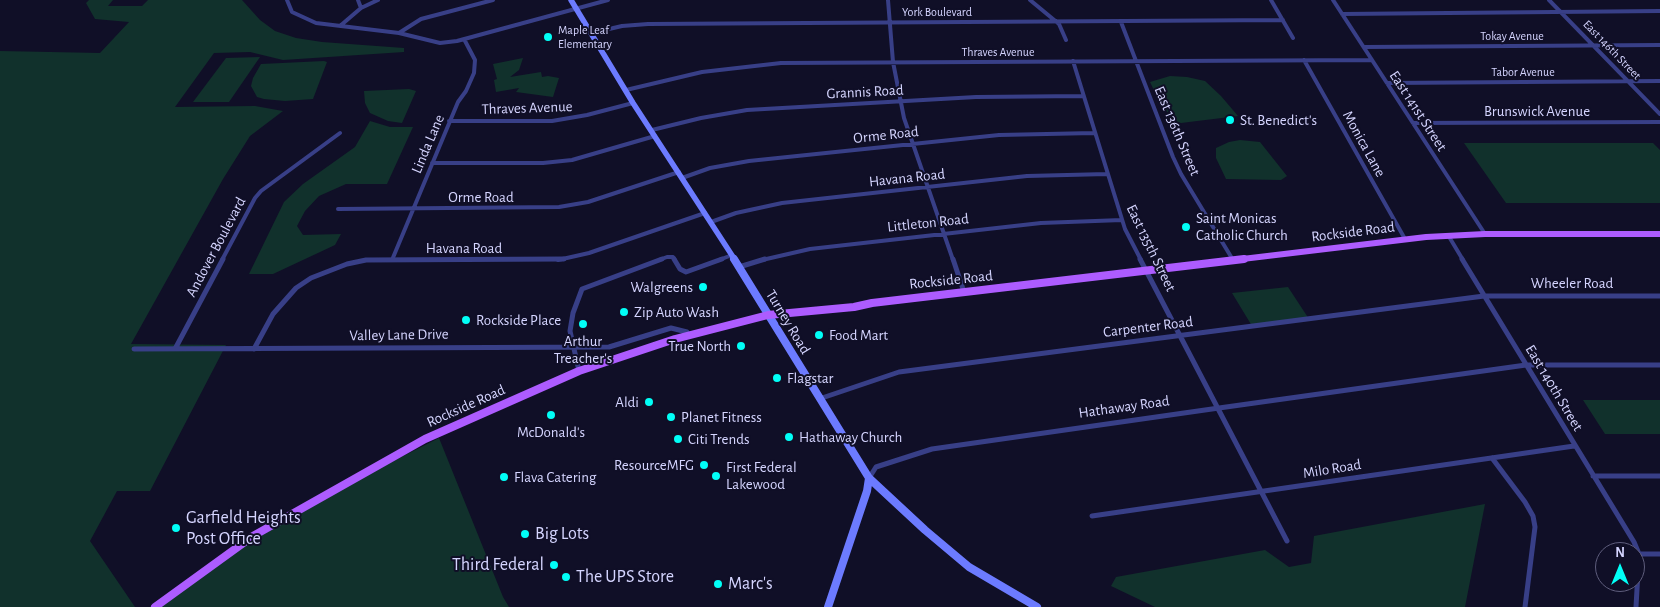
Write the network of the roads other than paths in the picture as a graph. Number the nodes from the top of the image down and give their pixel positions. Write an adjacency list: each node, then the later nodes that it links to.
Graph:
1 (287, 0): 21 (street)
2 (358, 0): 12 (street)
3 (378, 0): 12 (street)
4 (492, 0): 22 (street)
5 (570, 0): 13 (main road, Turney Road)
6 (608, 0): 13 (street)
7 (888, 0): 18 (street)
8 (1030, 0): 19 (street)
9 (1271, 0): 17 (street)
10 (1333, 0): 16 (street, East 141st Street)
11 (1549, 0): 15 (street, East 146th Street)
12 (361, 8): 21 (street)
13 (576, 9): 23 (main road, Turney Road); 25 (street)
14 (1660, 11): 15 (street)
15 (1560, 12): 16 (street); 28 (street, East 146th Street)
16 (1342, 14): 29 (street, East 141st Street)
17 (1283, 20): 20 (street, York Boulevard); 24 (street)
18 (890, 22): 19 (street, York Boulevard); 23 (street, York Boulevard); 34 (street)
19 (1057, 22): 20 (street, York Boulevard); 26 (street)
20 (1120, 22): 33 (street, East 136th Street)
21 (340, 26): 22 (street)
22 (399, 32): 25 (street)
23 (592, 32): 38 (main road, Turney Road)
24 (1293, 38)
25 (464, 39): 43 (street, Linda Lane)
26 (1066, 40)
27 (1660, 45): 28 (street, Tokay Avenue)
28 (1593, 46): 29 (street, Tokay Avenue); 35 (street, East 146th Street)
29 (1364, 47): 31 (street, East 141st Street)
30 (1304, 60): 31 (street, Thraves Avenue); 33 (street, Thraves Avenue); 63 (street, Monica Lane)
31 (1372, 60): 37 (street, East 141st Street)
32 (1072, 61): 33 (street, Thraves Avenue); 34 (street, Thraves Avenue); 39 (street, East 135th Street)
33 (1136, 61): 66 (street, East 136th Street)
34 (893, 62): 38 (street, Thraves Avenue); 40 (street)
35 (1628, 82): 36 (street, Tabor Avenue); 37 (street, Tabor Avenue); 42 (street, East 146th Street)
36 (1660, 82)
37 (1387, 83): 45 (street, East 141st Street)
38 (626, 90): 41 (main road, Turney Road)
39 (1083, 96): 40 (street, Grannis Road); 48 (street, East 135th Street)
40 (900, 101): 47 (street, Grannis Road); 49 (street)
41 (634, 102): 43 (street, Thraves Avenue); 47 (main road, Turney Road)
42 (1660, 114)
43 (450, 121): 50 (street, Linda Lane)
44 (1660, 122): 45 (street, Brunswick Avenue)
45 (1413, 123): 60 (street, East 141st Street)
46 (340, 133): 77 (street, Andover Boulevard)
47 (654, 133): 50 (street, Grannis Road); 52 (main road, Turney Road)
48 (1094, 134): 49 (street, Orme Road); 51 (street, East 135th Street)
49 (912, 143): 52 (street, Orme Road); 53 (street)
50 (432, 163): 55 (street, Linda Lane)
51 (1107, 174): 53 (street, Havana Road); 57 (street, East 135th Street)
52 (680, 175): 55 (street, Orme Road); 56 (main road, Turney Road)
53 (927, 187): 58 (street, Havana Road); 59 (street)
54 (338, 208): 55 (street, Orme Road)
55 (413, 209): 65 (street, Linda Lane)
56 (705, 213): 58 (main road, Turney Road); 65 (street, Havana Road)
57 (1122, 220): 59 (street, Littleton Road); 68 (street, East 135th Street)
58 (711, 222): 64 (main road, Turney Road)
59 (943, 234): 67 (street, Littleton Road); 69 (street)
60 (1485, 234): 61 (main road, Rockside Road); 62 (main road, Rockside Road)
61 (1660, 234)
62 (1448, 235): 63 (main road, Rockside Road); 70 (street, East 140th Street)
63 (1405, 239): 66 (main road, Rockside Road)
64 (732, 255): 67 (main road, Turney Road); 75 (street)
65 (392, 260): 78 (street, Havana Road)
66 (1233, 260): 68 (main road, Rockside Road)
67 (739, 267): 72 (main road, Turney Road)
68 (1147, 271): 69 (main road, Rockside Road); 73 (street, East 135th Street)
69 (964, 292): 72 (main road, Rockside Road)
70 (1484, 296): 71 (street, Wheeler Road); 73 (street, Carpenter Road); 80 (street, East 140th Street)
71 (1660, 296)
72 (768, 315): 74 (main road, Rockside Road); 82 (main road, Turney Road)
73 (1180, 335): 82 (street, Carpenter Road); 83 (street, East 135th Street)
74 (689, 336): 75 (street, Valley Lane Drive); 81 (main road, Rockside Road)
75 (574, 347): 78 (street, Valley Lane Drive); 81 (street)
76 (134, 349): 77 (street, Valley Lane Drive)
77 (175, 349): 78 (street, Valley Lane Drive)
78 (254, 349)
79 (1660, 365): 80 (street, Hathaway Road)
80 (1526, 366): 83 (street, Hathaway Road); 84 (street, East 140th Street)
81 (579, 371): 96 (main road, Rockside Road)
82 (820, 399): 88 (main road, Turney Road)
83 (1219, 408): 88 (street, Hathaway Road); 89 (street, East 135th Street)
84 (1574, 446): 85 (street, Milo Road); 86 (street, East 140th Street)
85 (1492, 458): 89 (street, Milo Road); 99 (street)
86 (1593, 476): 87 (street); 92 (street, East 140th Street)
87 (1660, 476)
88 (869, 478): 97 (main road); 98 (main road, Turney Road)
89 (1262, 492): 90 (street, Milo Road); 91 (street, East 135th Street)
90 (1092, 516)
91 (1287, 541)
92 (1633, 542)
93 (1645, 554): 94 (street)
94 (1660, 554)
95 (1637, 592): 100 (street)
96 (155, 607)
97 (828, 607)
98 (1037, 607)
99 (1525, 607)
100 (1636, 607)

